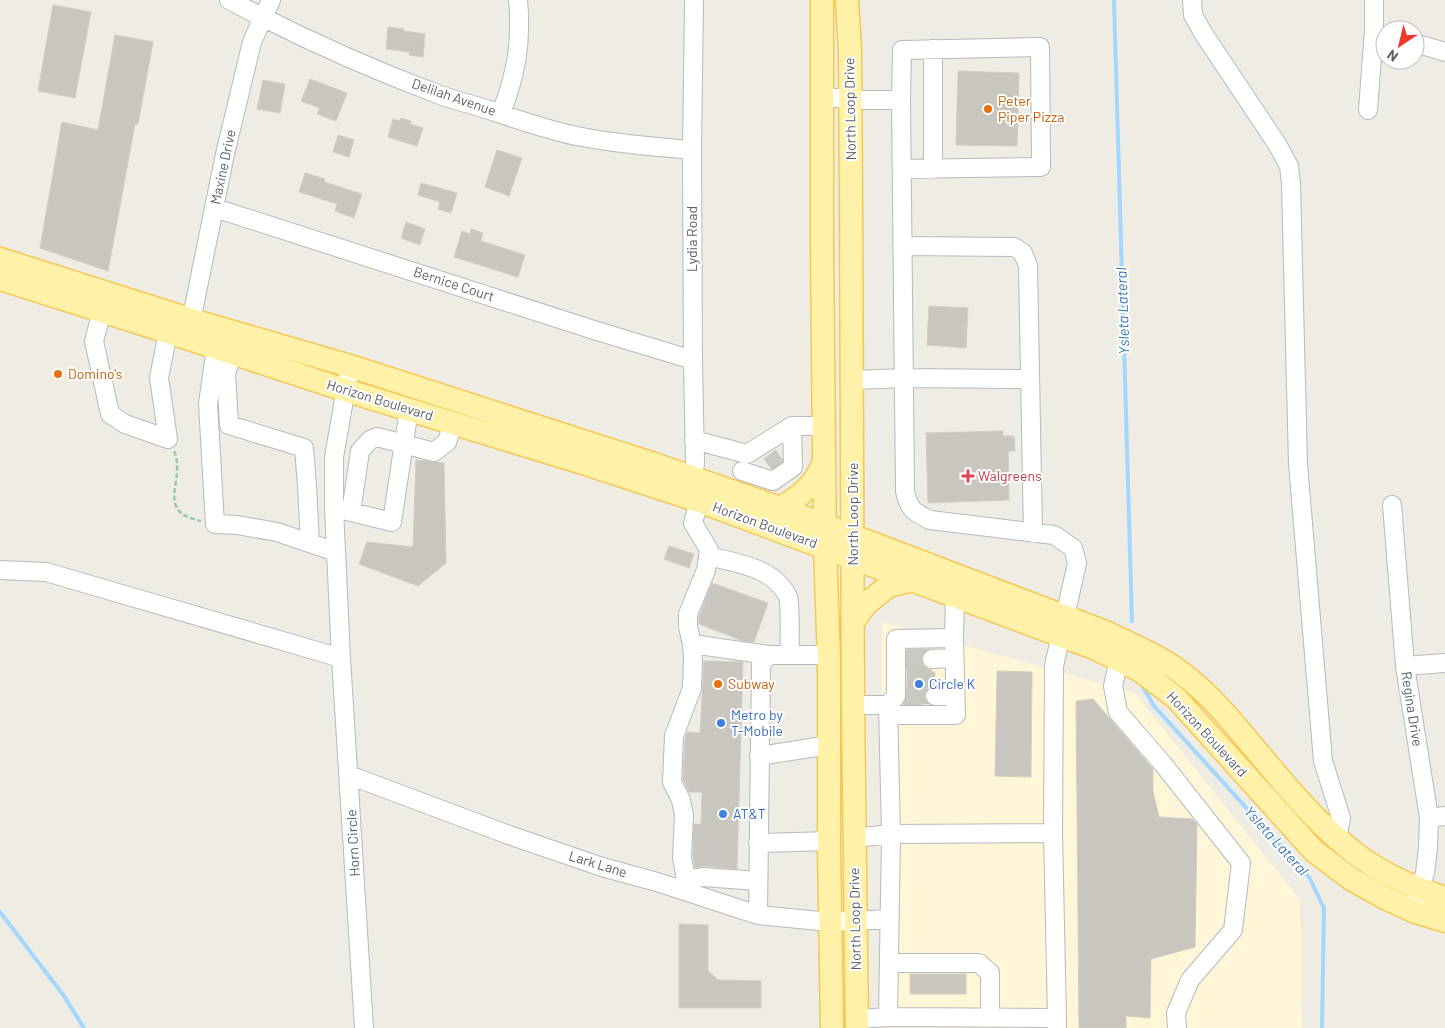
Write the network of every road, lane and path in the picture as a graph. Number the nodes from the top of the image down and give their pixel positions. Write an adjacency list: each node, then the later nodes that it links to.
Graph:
1 (229, 0): 9 (street, Delilah Avenue)
2 (271, 0): 9 (street, Maxine Drive)
3 (518, 0): 19 (street)
4 (694, 0): 20 (street, Lydia Road)
5 (822, 0): 15 (main road, North Loop Drive)
6 (847, 0): 16 (main road, North Loop Drive)
7 (1192, 0): 87 (street)
8 (1374, 0): 10 (street)
9 (262, 18): 19 (street, Delilah Avenue); 23 (street, Maxine Drive)
10 (1377, 20)
11 (1425, 46): 13 (street)
12 (933, 49): 17 (street); 22 (street); 22 (street)
13 (1445, 52)
14 (1375, 60): 18 (street)
15 (823, 97): 16 (street); 39 (main road, North Loop Drive)
16 (850, 99): 17 (street); 34 (main road, North Loop Drive)
17 (900, 100): 21 (street)
18 (1368, 110)
19 (501, 113): 20 (street, Delilah Avenue)
20 (692, 150): 30 (street, Lydia Road)
21 (902, 169): 22 (street); 24 (street)
22 (933, 169)
23 (215, 208): 28 (street, Maxine Drive); 30 (street, Bernice Court)
24 (902, 246): 32 (street); 33 (street)
25 (0, 259): 28 (main road, Horizon Boulevard)
26 (0, 279): 27 (main road, Horizon Boulevard)
27 (102, 311): 28 (main road, Horizon Boulevard); 40 (street)
28 (183, 330): 29 (main road, Horizon Boulevard); 31 (main road, Horizon Boulevard); 40 (street, Maxine Drive)
29 (224, 350): 35 (main road, Horizon Boulevard); 43 (street); 53 (street)
30 (693, 360): 41 (street, Lydia Road)
31 (350, 366): 35 (street, Horn Circle); 37 (main road, Horizon Boulevard)
32 (905, 378): 33 (street); 34 (street); 54 (street)
33 (1030, 379): 54 (street)
34 (852, 380): 57 (main road, North Loop Drive)
35 (346, 390): 36 (main road, Horizon Boulevard); 44 (street, Horn Circle)
36 (408, 409): 37 (main road, Horizon Boulevard); 42 (street)
37 (456, 412): 42 (street); 47 (main road, Horizon Boulevard); 49 (main road, Horizon Boulevard)
38 (792, 426): 39 (street); 46 (street); 46 (street)
39 (825, 426): 45 (main road, North Loop Drive)
40 (168, 439): 53 (path)
41 (694, 440): 46 (street); 47 (street, Lydia Road)
42 (404, 444): 52 (street); 52 (street)
43 (304, 448): 44 (street); 56 (street)
44 (334, 457): 52 (street, Horn Circle)
45 (825, 458): 51 (main road); 55 (main road, North Loop Drive)
46 (764, 462): 48 (street)
47 (692, 477): 48 (main road, Horizon Boulevard)
48 (736, 493): 51 (main road, Horizon Boulevard)
49 (699, 501): 55 (main road, Horizon Boulevard); 59 (street)
50 (1392, 505): 75 (street, Regina Drive)
51 (780, 508): 55 (main road, Horizon Boulevard)
52 (342, 510): 58 (street, Horn Circle)
53 (215, 524): 56 (street)
54 (1033, 533): 64 (street)
55 (825, 536): 57 (main road, Horizon Boulevard); 67 (main road, North Loop Drive)
56 (310, 543): 58 (street)
57 (853, 547): 61 (main road, Horizon Boulevard); 63 (main road, North Loop Drive); 64 (main road, Horizon Boulevard)
58 (336, 552): 70 (street, Horn Circle)
59 (708, 556): 66 (street); 69 (street)
60 (0, 570): 70 (street)
61 (914, 580): 62 (main road, Horizon Boulevard); 63 (main road)
62 (956, 596): 64 (main road, Horizon Boulevard); 65 (street)
63 (853, 622): 79 (main road, North Loop Drive)
64 (1063, 625): 73 (main road, Horizon Boulevard); 84 (street); 87 (main road, Horizon Boulevard)
65 (954, 638): 71 (street); 78 (street)
66 (692, 644): 68 (street); 91 (street)
67 (829, 654): 69 (street); 80 (main road, North Loop Drive)
68 (769, 655): 69 (street); 81 (street)
69 (790, 655)
70 (341, 658): 82 (street, Horn Circle)
71 (954, 658): 72 (street); 77 (street)
72 (932, 659)
73 (1119, 660): 94 (main road, Horizon Boulevard); 107 (street)
74 (1445, 663): 75 (street)
75 (1405, 666): 83 (street, Regina Drive)
76 (935, 696): 77 (street)
77 (955, 696): 78 (street)
78 (894, 703): 79 (street); 85 (street)
79 (853, 705): 86 (main road, North Loop Drive)
80 (829, 745): 81 (street); 88 (main road, North Loop Drive)
81 (759, 756): 89 (street)
82 (349, 775): 91 (street, Lark Lane); 105 (street, Horn Circle)
83 (1437, 817): 92 (street, Regina Drive)
84 (1053, 833): 85 (street); 104 (street)
85 (891, 834): 86 (street); 96 (street)
86 (854, 838): 97 (main road, North Loop Drive)
87 (1337, 838): 92 (main road, Horizon Boulevard)
88 (829, 841): 89 (street); 99 (main road, North Loop Drive)
89 (758, 843): 90 (street)
90 (758, 881): 91 (street); 95 (street)
91 (683, 885): 95 (street, Lark Lane)
92 (1419, 889): 93 (main road, Horizon Boulevard); 94 (street, Regina Drive)
93 (1445, 898)
94 (1413, 911): 98 (main road, Horizon Boulevard)
95 (758, 915): 99 (street, Lark Lane)
96 (890, 919): 97 (street, Lark Lane); 100 (street)
97 (855, 921): 99 (street, Lark Lane); 103 (main road, North Loop Drive)
98 (1445, 921)
99 (830, 922): 106 (main road, North Loop Drive)
100 (889, 962): 101 (street); 102 (street)
101 (888, 1017): 102 (street); 103 (street)
102 (990, 1018): 104 (street)
103 (857, 1023)
104 (1057, 1023)
105 (364, 1028)
106 (832, 1028)
107 (1177, 1028)

